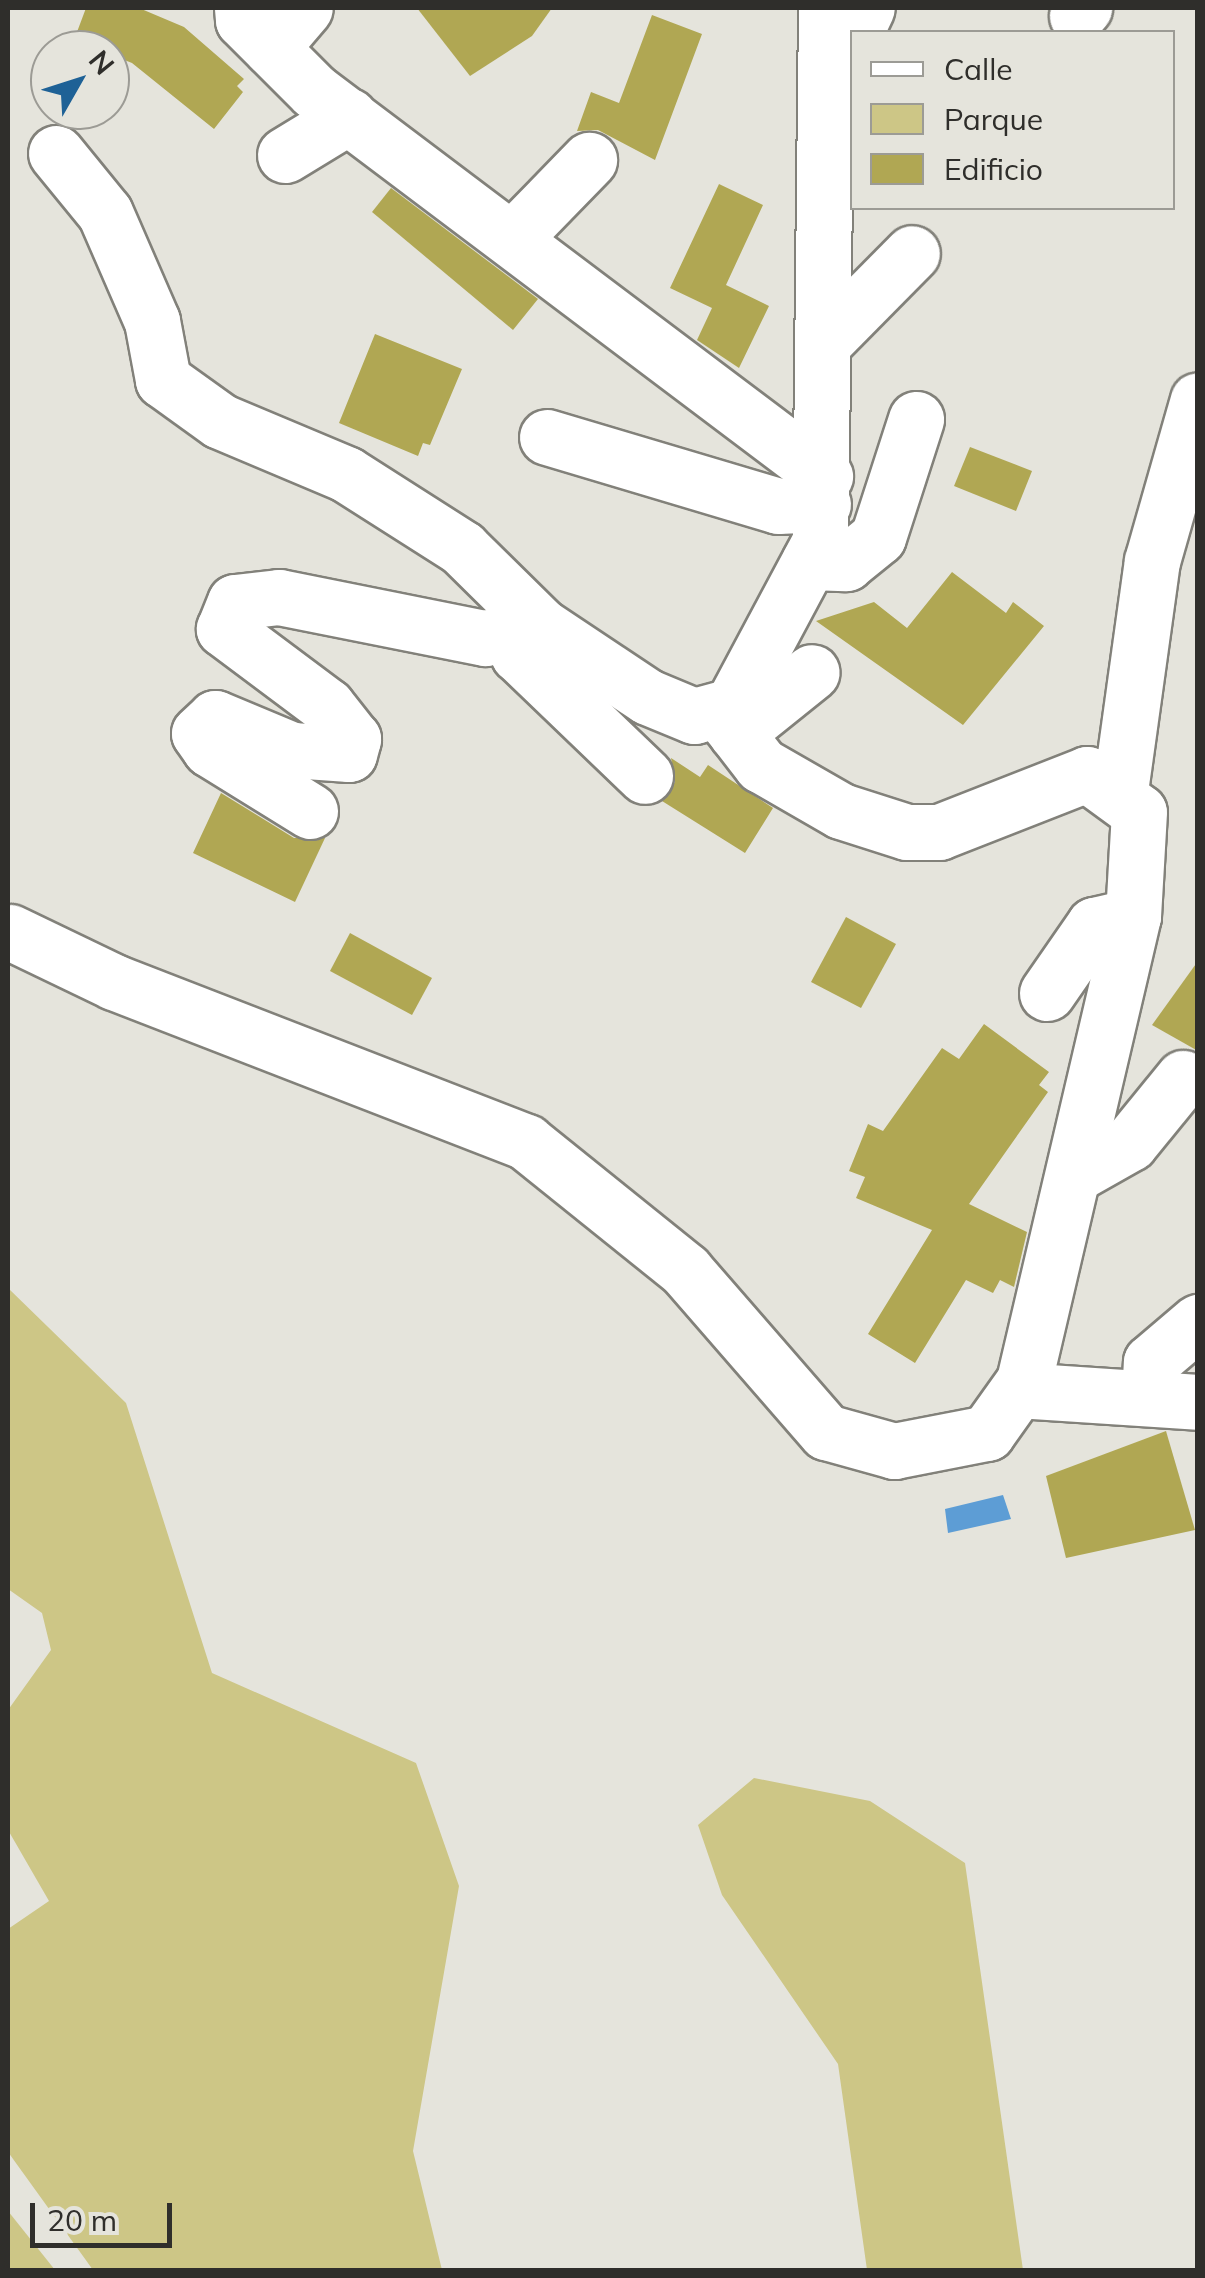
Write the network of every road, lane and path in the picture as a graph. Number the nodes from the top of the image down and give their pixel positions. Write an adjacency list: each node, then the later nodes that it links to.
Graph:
1 (306, 8): 3 (street)
2 (840, 15): 10 (street)
3 (247, 21): 4 (street)
4 (349, 116): 6 (street); 8 (street)
5 (56, 153): 16 (street)
6 (285, 155)
7 (588, 160): 8 (street)
8 (516, 235): 14 (street)
9 (912, 253): 10 (street)
10 (826, 340): 14 (street)
11 (1198, 400): 20 (street)
12 (916, 420): 15 (street)
13 (547, 437): 14 (street)
14 (824, 490): 15 (street)
15 (808, 562): 18 (street)
16 (527, 629): 18 (street); 19 (street); 21 (street)
17 (812, 672): 18 (street)
18 (734, 720): 20 (street)
19 (645, 776)
20 (1120, 791): 22 (street)
21 (310, 811)
22 (1132, 916): 24 (street); 26 (street)
23 (10, 932): 28 (street)
24 (1047, 993)
25 (1184, 1078): 26 (street)
26 (1077, 1172): 28 (street)
27 (1198, 1322): 29 (street)
28 (1024, 1381): 29 (street)
29 (1173, 1400)

